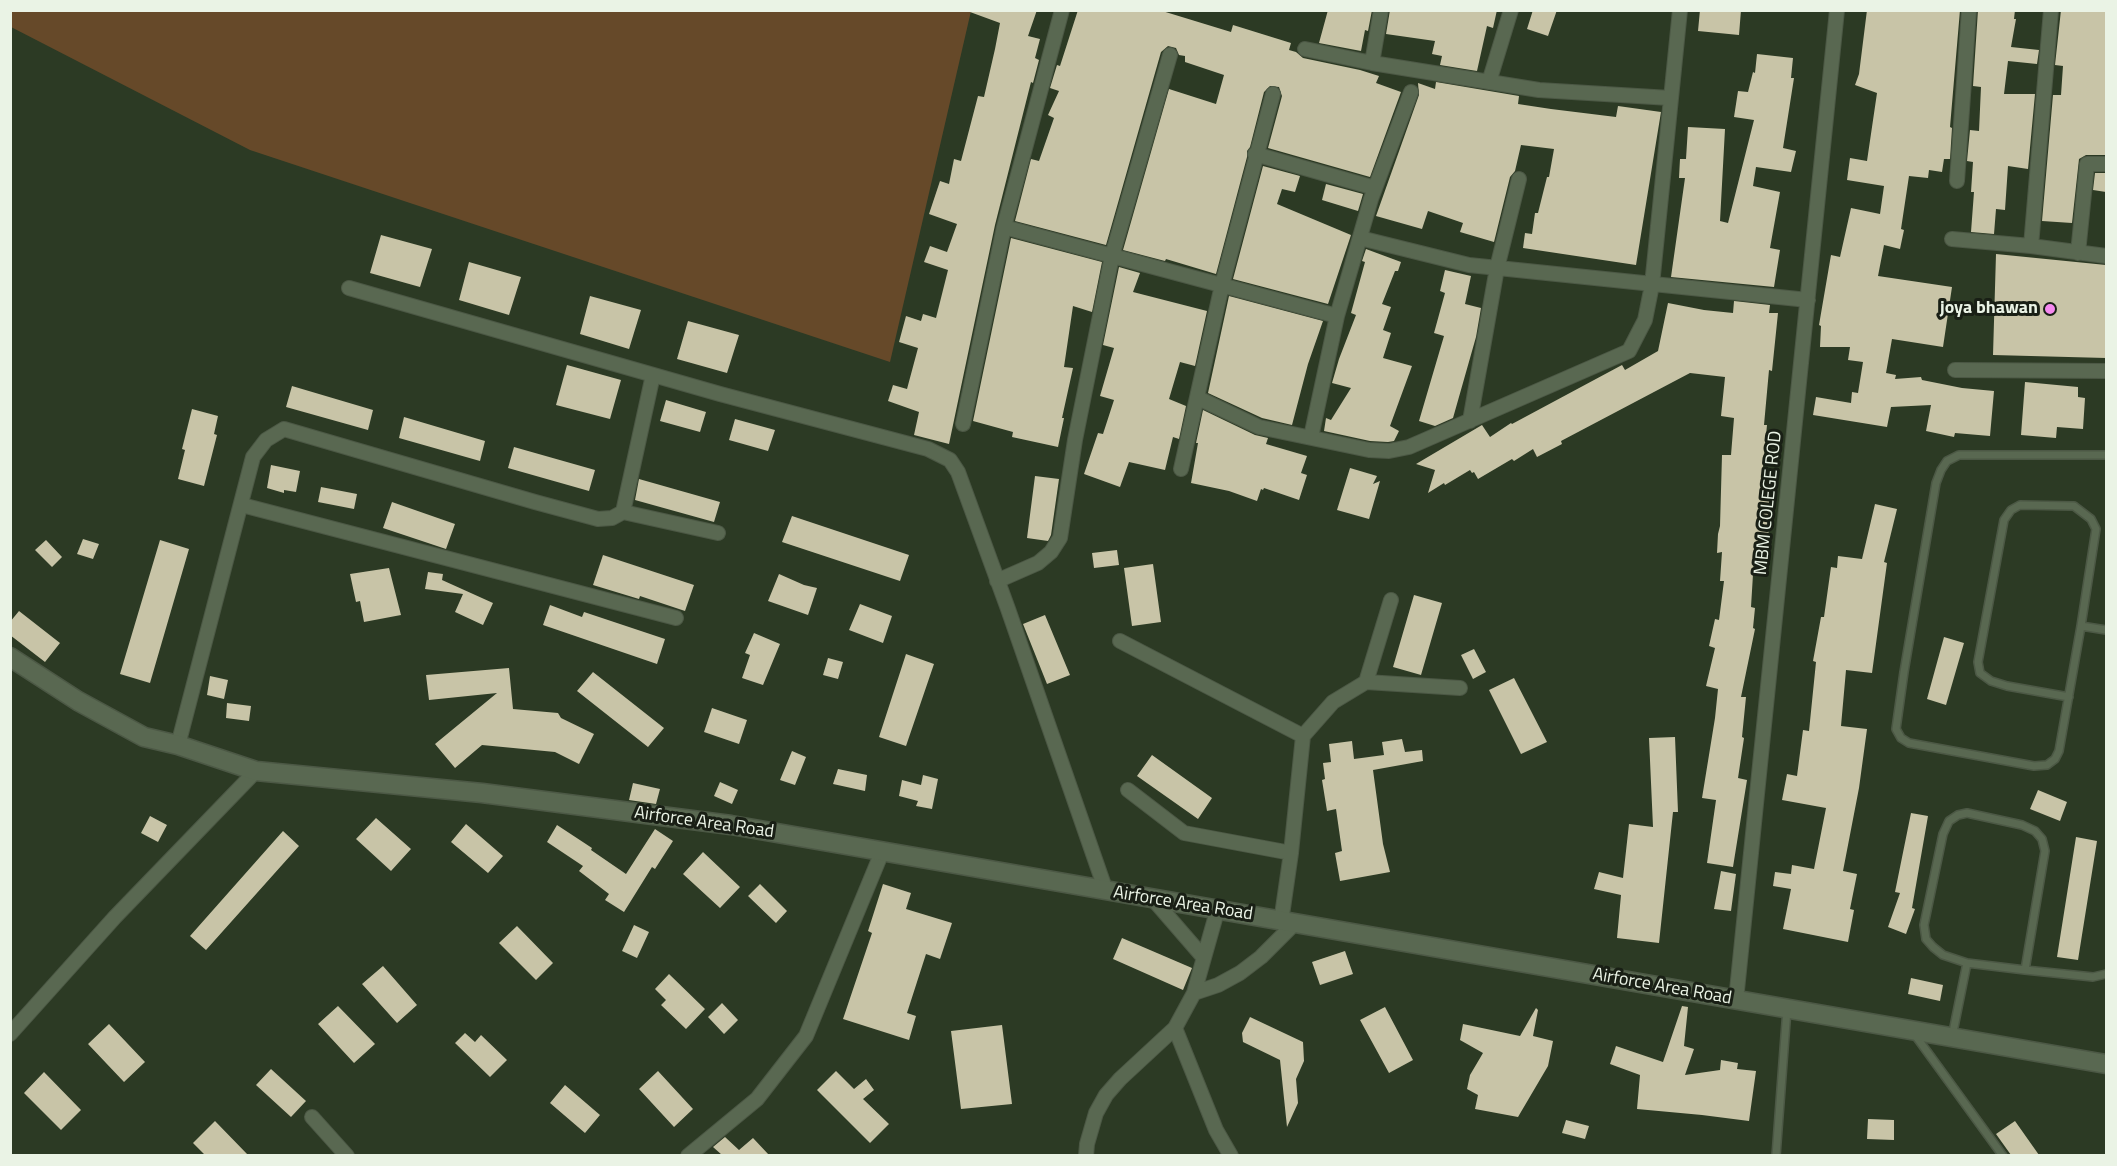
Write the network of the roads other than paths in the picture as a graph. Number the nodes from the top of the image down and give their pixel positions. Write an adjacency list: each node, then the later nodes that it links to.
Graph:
1 (1062, 10): 20 (street)
2 (1381, 10): 10 (street)
3 (1511, 10): 11 (street)
4 (1680, 10): 14 (street)
5 (1837, 10): 31 (street, MBM COLEGE ROD)
6 (1970, 10): 18 (street)
7 (2051, 10): 23 (street)
8 (1305, 48): 10 (street)
9 (1170, 56): 25 (street)
10 (1372, 63): 11 (street)
11 (1489, 82): 14 (street)
12 (1411, 92): 19 (street)
13 (1273, 94): 15 (street)
14 (1670, 98): 29 (street)
15 (1255, 154): 19 (street); 28 (street)
16 (2106, 164): 24 (street)
17 (1519, 179): 27 (street)
18 (1957, 181)
19 (1375, 188): 21 (street)
20 (1004, 227): 25 (street); 38 (street)
21 (1360, 238): 27 (street); 32 (street)
22 (1952, 239): 23 (street)
23 (2031, 246): 24 (street)
24 (2078, 253): 26 (street)
25 (1112, 256): 28 (street); 45 (street)
26 (2106, 256)
27 (1497, 268): 29 (street); 37 (street)
28 (1222, 285): 32 (street); 36 (street)
29 (1652, 285): 31 (street); 37 (street)
30 (349, 288): 35 (street)
31 (1809, 300): 70 (street, MBM COLEGE ROD)
32 (1337, 316): 39 (street)
33 (1955, 370): 34 (street)
34 (2106, 371)
35 (653, 375): 43 (street); 45 (street)
36 (1198, 398): 39 (street); 41 (street)
37 (1470, 421): 39 (street)
38 (963, 424)
39 (1311, 437)
40 (2106, 455): 54 (lane)
41 (1181, 469)
42 (242, 505): 43 (street); 47 (street); 56 (street)
43 (623, 512): 44 (street)
44 (718, 533)
45 (997, 581): 61 (street)
46 (1391, 600): 52 (street)
47 (676, 618)
48 (2081, 626): 49 (lane); 54 (lane); 54 (lane)
49 (2106, 630)
50 (1120, 641): 55 (street)
51 (10, 657): 56 (street, Airforce Area Road)
52 (1366, 682): 53 (street); 55 (street)
53 (1460, 688)
54 (2069, 697)
55 (1303, 736): 60 (street)
56 (178, 745): 57 (street, Airforce Area Road)
57 (256, 771): 59 (street, Airforce Area Road); 74 (street)
58 (1128, 790): 60 (street)
59 (882, 852): 61 (street, Airforce Area Road); 79 (street)
60 (1291, 853): 64 (street)
61 (1106, 891): 62 (street, Airforce Area Road)
62 (1152, 898): 63 (street, Airforce Area Road); 65 (street)
63 (1218, 908): 64 (street, Airforce Area Road); 65 (street)
64 (1287, 923): 69 (street); 70 (street, Airforce Area Road)
65 (1204, 958): 69 (street)
66 (1967, 963): 67 (lane); 67 (lane); 75 (lane)
67 (2025, 970): 68 (lane)
68 (2106, 975)
69 (1194, 993): 72 (street)
70 (1736, 1000): 71 (street, Airforce Area Road)
71 (1787, 1009): 73 (street, Airforce Area Road); 82 (lane)
72 (1175, 1028): 80 (street); 81 (street)
73 (1912, 1030): 75 (street, Airforce Area Road); 83 (lane)
74 (10, 1034)
75 (1952, 1037): 76 (street, Airforce Area Road)
76 (2106, 1064)
77 (312, 1117): 78 (street)
78 (347, 1155)
79 (688, 1155)
80 (1086, 1155)
81 (1231, 1155)
82 (1776, 1155)
83 (2003, 1155)

